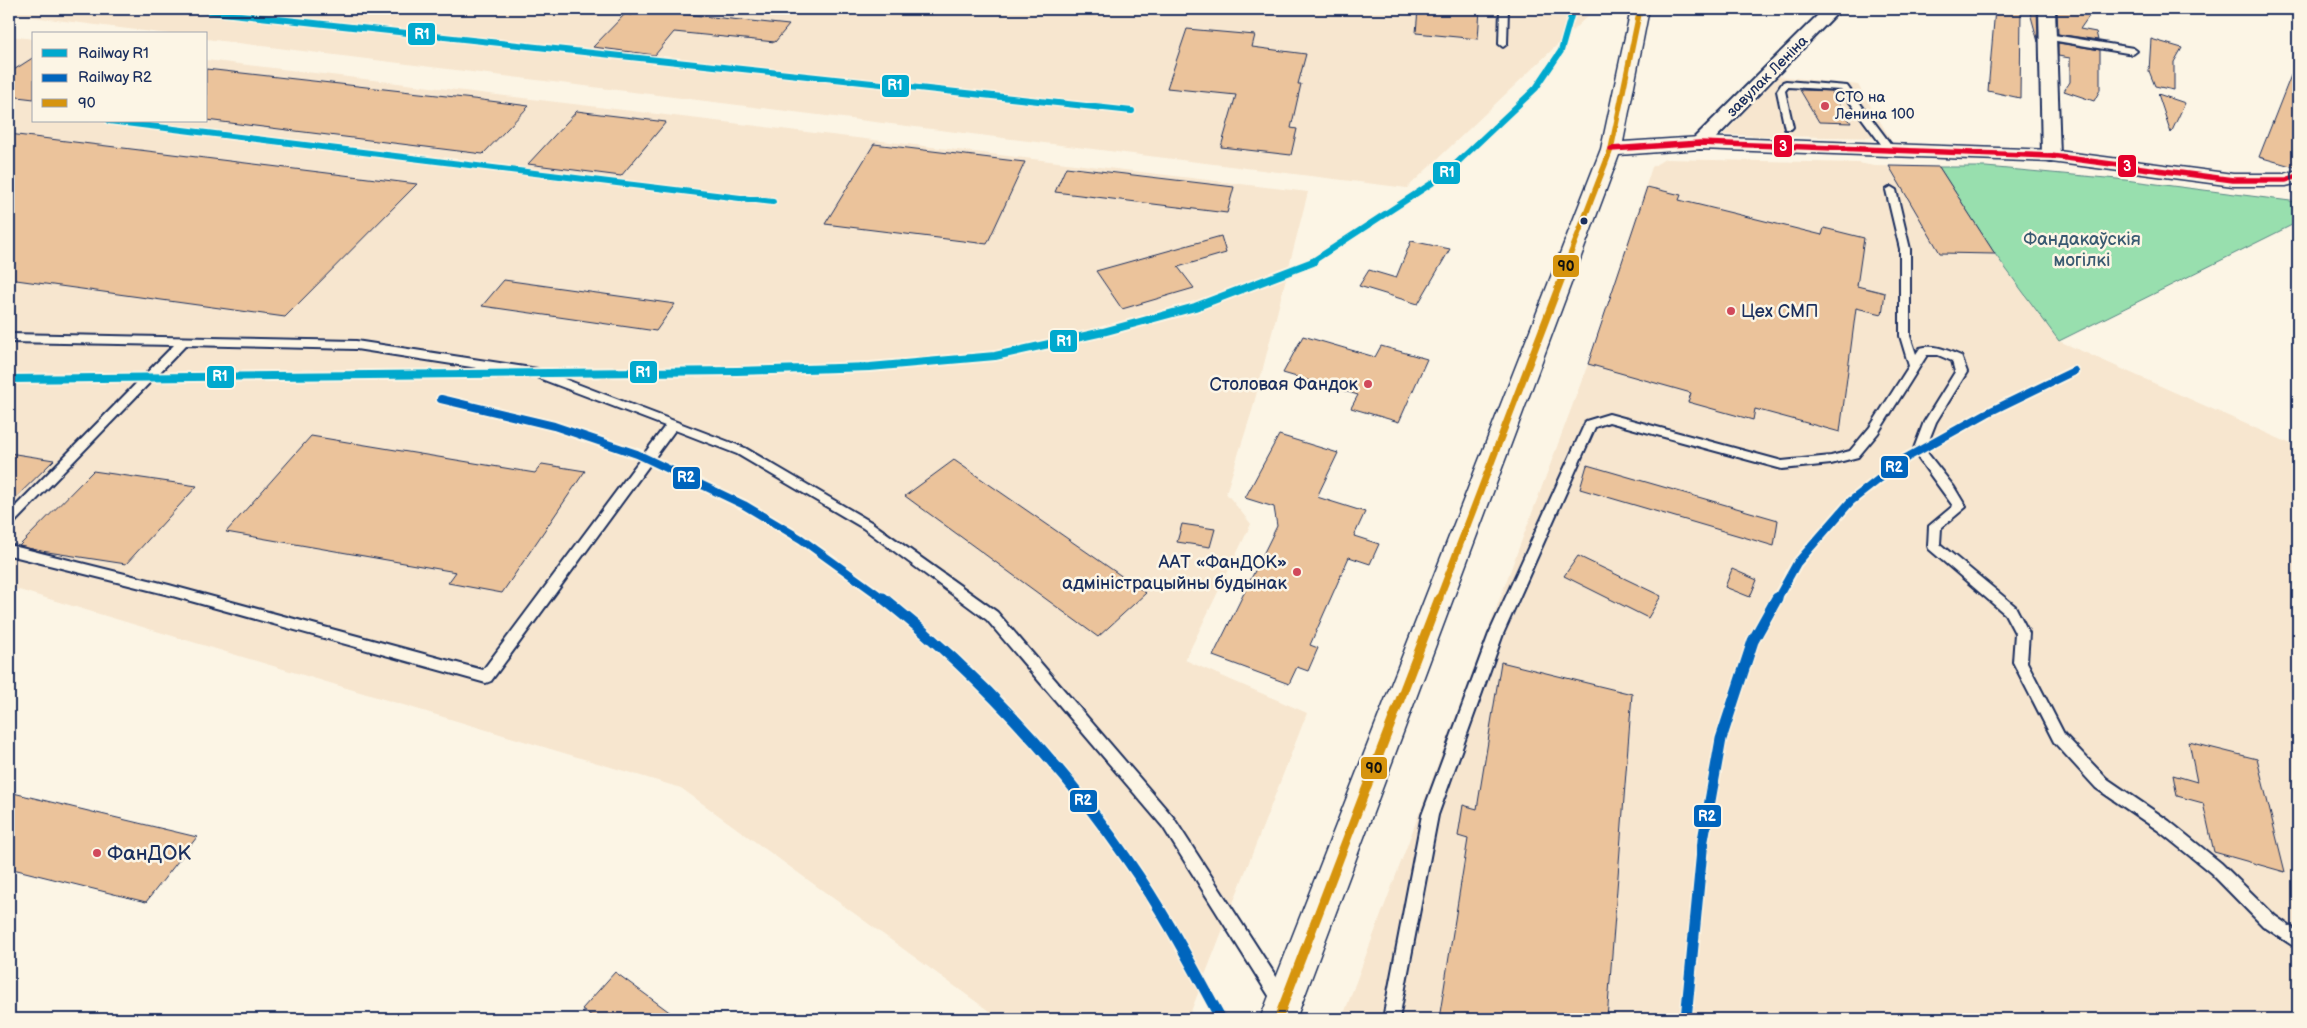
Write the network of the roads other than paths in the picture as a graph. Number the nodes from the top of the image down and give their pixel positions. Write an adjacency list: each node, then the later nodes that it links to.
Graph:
1 (1504, 9): 6 (lane)
2 (1640, 9): 10 (main road)
3 (1833, 9): 9 (street, завулак Леніна)
4 (2047, 9): 5 (street)
5 (2048, 37): 7 (lane); 12 (street)
6 (1503, 44)
7 (2133, 51)
8 (1788, 127): 11 (lane)
9 (1700, 143): 10 (main road); 11 (main road)
10 (1611, 149): 22 (main road)
11 (1890, 150): 12 (main road)
12 (2051, 156): 13 (main road)
13 (2298, 176)
14 (1891, 190): 17 (lane)
15 (9, 338): 16 (lane)
16 (183, 342): 18 (lane); 19 (lane)
17 (1915, 367): 21 (lane); 23 (lane)
18 (672, 424): 20 (lane); 22 (lane)
19 (9, 522)
20 (9, 550)
21 (2298, 941)
22 (1282, 1014)
23 (1390, 1019)

